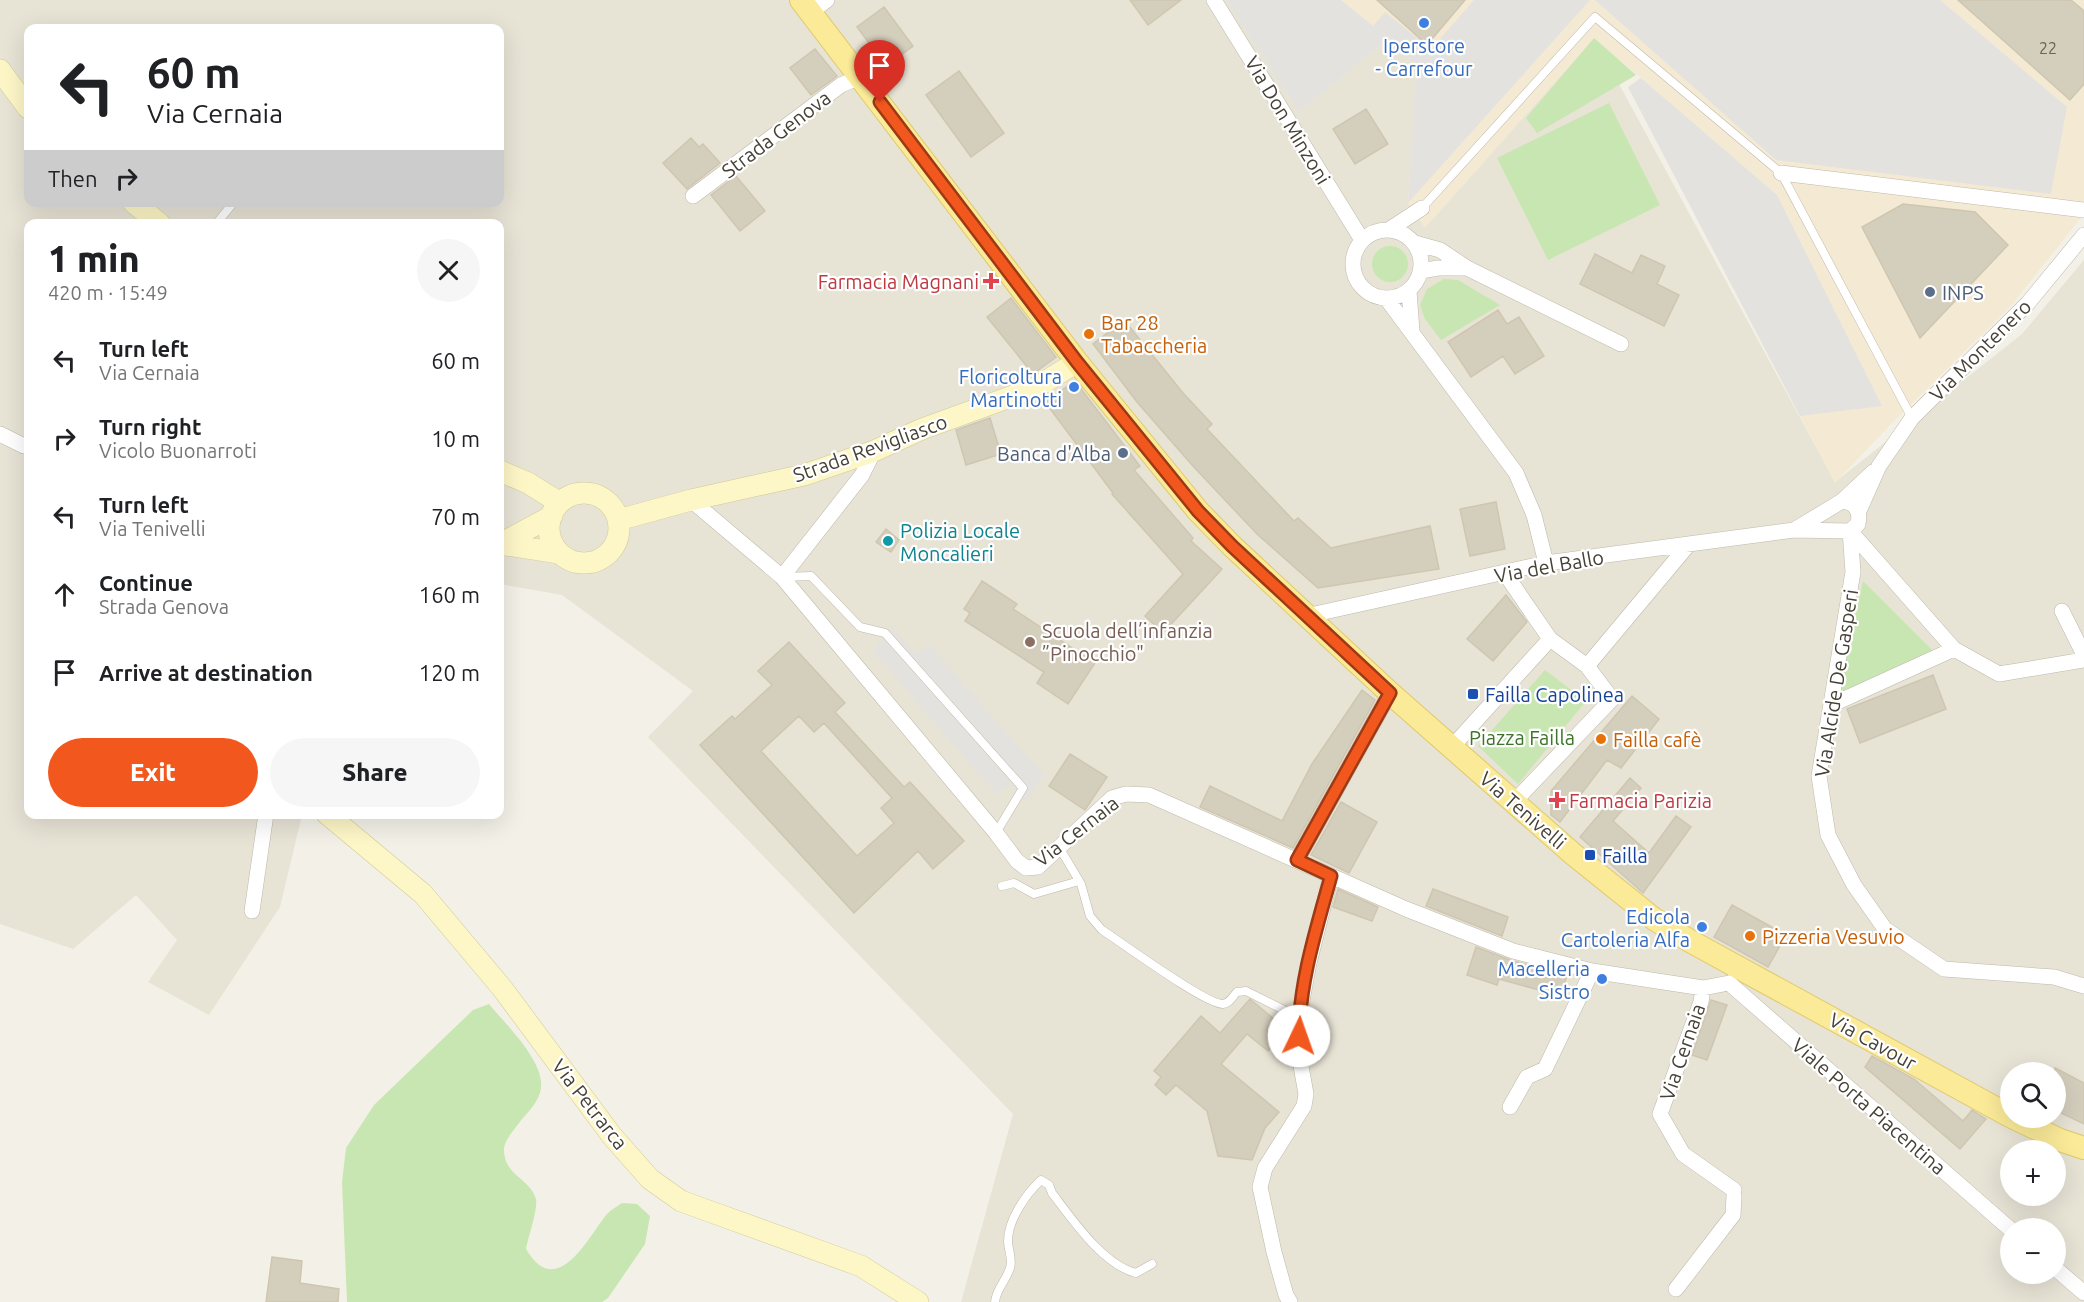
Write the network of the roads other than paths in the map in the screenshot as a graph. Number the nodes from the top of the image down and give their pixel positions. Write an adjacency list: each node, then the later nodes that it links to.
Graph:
1 (1215, 0): 16 (street, Via Don Minzoni)
2 (812, 3): 4 (main road)
3 (0, 70): 5 (street)
4 (860, 76): 7 (street, Strada Genova); 24 (main road)
5 (24, 103)
6 (1781, 173): 10 (lane); 11 (street); 25 (lane)
7 (693, 196)
8 (139, 207): 12 (street)
9 (230, 207): 13 (lane)
10 (1422, 208): 14 (street); 17 (street)
11 (2084, 210)
12 (154, 219)
13 (220, 219)
14 (1390, 229): 16 (street); 17 (street)
15 (2084, 235): 25 (street, Via Montenero)
16 (1362, 240): 21 (street)
17 (1414, 242): 18 (street); 19 (street)
18 (1467, 267): 19 (street); 23 (street)
19 (1421, 271): 20 (street)
20 (1409, 291): 21 (street); 22 (street)
21 (1386, 298): 22 (street)
22 (1412, 331): 42 (street)
23 (1622, 344)
24 (1080, 365): 28 (street, Strada Revigliasco); 46 (main road, Via Tenivelli)
25 (1912, 418): 29 (street, Via Montenero)
26 (0, 434): 27 (street)
27 (24, 446)
28 (874, 451): 31 (street, Strada Revigliasco); 44 (street)
29 (1879, 466): 32 (street, Via Montenero); 34 (street, Via Montenero)
30 (504, 473): 33 (street)
31 (691, 500): 35 (street, Strada Revigliasco); 44 (street, Via Cernaia)
32 (1836, 504): 34 (street); 36 (street, Via Montenero); 37 (street)
33 (556, 510): 35 (street); 38 (street); 41 (street)
34 (1858, 511): 37 (street)
35 (618, 520): 41 (street)
36 (1794, 530): 37 (street); 39 (street, Via del Ballo)
37 (1843, 531): 48 (street); 53 (street, Via Alcide De Gasperi)
38 (504, 542)
39 (1689, 544): 42 (street, Via del Ballo); 51 (street)
40 (504, 545): 41 (street)
41 (559, 553)
42 (1546, 563): 43 (street, Via del Ballo)
43 (1504, 573): 46 (street, Via del Ballo); 47 (street)
44 (782, 577): 58 (street, Via Cernaia); 58 (lane)
45 (2062, 611): 49 (street)
46 (1306, 616): 52 (main road, Via Tenivelli)
47 (1550, 639): 51 (street); 54 (street)
48 (1954, 649): 50 (street); 53 (street)
49 (2084, 655)
50 (2084, 660)
51 (1587, 666): 55 (street)
52 (1390, 693): 54 (main road, Via Tenivelli); 60 (street)
53 (1831, 705): 67 (street, Via Alcide De Gasperi)
54 (1452, 747): 55 (main road, Via Tenivelli)
55 (1514, 802): 66 (main road, Via Tenivelli)
56 (265, 819): 64 (street)
57 (333, 819): 79 (street, Via Petrarca)
58 (996, 832): 59 (street, Via Cernaia)
59 (1059, 847): 60 (street, Via Cernaia); 62 (lane)
60 (1297, 860): 61 (street, Via Cernaia)
61 (1331, 876): 65 (street, Via Cernaia); 69 (street)
62 (1079, 881): 63 (lane); 69 (lane)
63 (1002, 886)
64 (252, 910)
65 (1592, 970): 68 (street, Via Cernaia); 70 (street)
66 (1732, 975): 68 (street, Via Cernaia); 71 (main road, Via Cavour); 74 (street, Viale Porta Piacentina)
67 (2084, 986)
68 (1703, 988): 77 (street, Via Cernaia)
69 (1298, 1016): 81 (street)
70 (1510, 1107)
71 (2000, 1111)
72 (2035, 1128): 73 (main road, Via Cavour)
73 (2084, 1148)
74 (2000, 1219)
75 (1152, 1264): 80 (lane)
76 (2066, 1277): 78 (street)
77 (1676, 1289)
78 (2084, 1293)
79 (918, 1302)
80 (995, 1302)
81 (1290, 1302)

